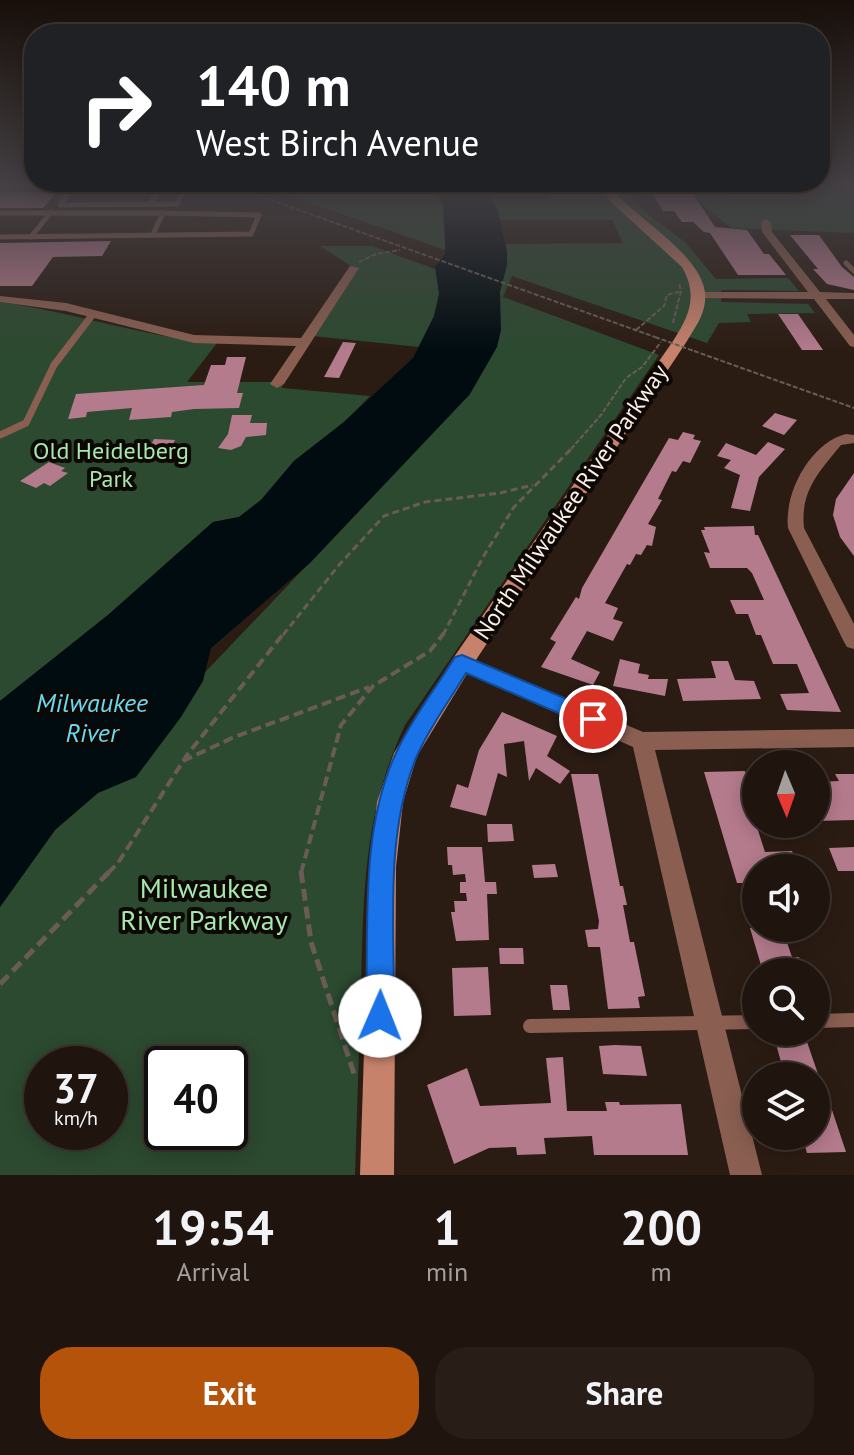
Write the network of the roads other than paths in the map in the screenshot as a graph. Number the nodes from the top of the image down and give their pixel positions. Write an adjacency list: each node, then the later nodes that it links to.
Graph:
1 (666, 243): 6 (street)
2 (775, 243): 7 (street)
3 (846, 263): 5 (lane)
4 (354, 268): 11 (street)
5 (854, 271)
6 (699, 295): 7 (street); 17 (street, North Milwaukee River Parkway)
7 (816, 296): 8 (street); 12 (street)
8 (854, 296)
9 (0, 299): 10 (street)
10 (93, 314): 11 (street); 14 (lane)
11 (303, 342): 13 (street)
12 (854, 343)
13 (277, 384)
14 (0, 435)
15 (850, 439): 16 (street)
16 (854, 642)
17 (462, 663): 19 (street); 25 (street, North Milwaukee River Parkway)
18 (854, 738): 19 (street)
19 (642, 741): 23 (street)
20 (854, 1020): 21 (lane)
21 (830, 1021)
22 (742, 1022): 23 (lane)
23 (710, 1023): 24 (lane); 26 (street)
24 (530, 1026)
25 (377, 1175)
26 (746, 1175)

